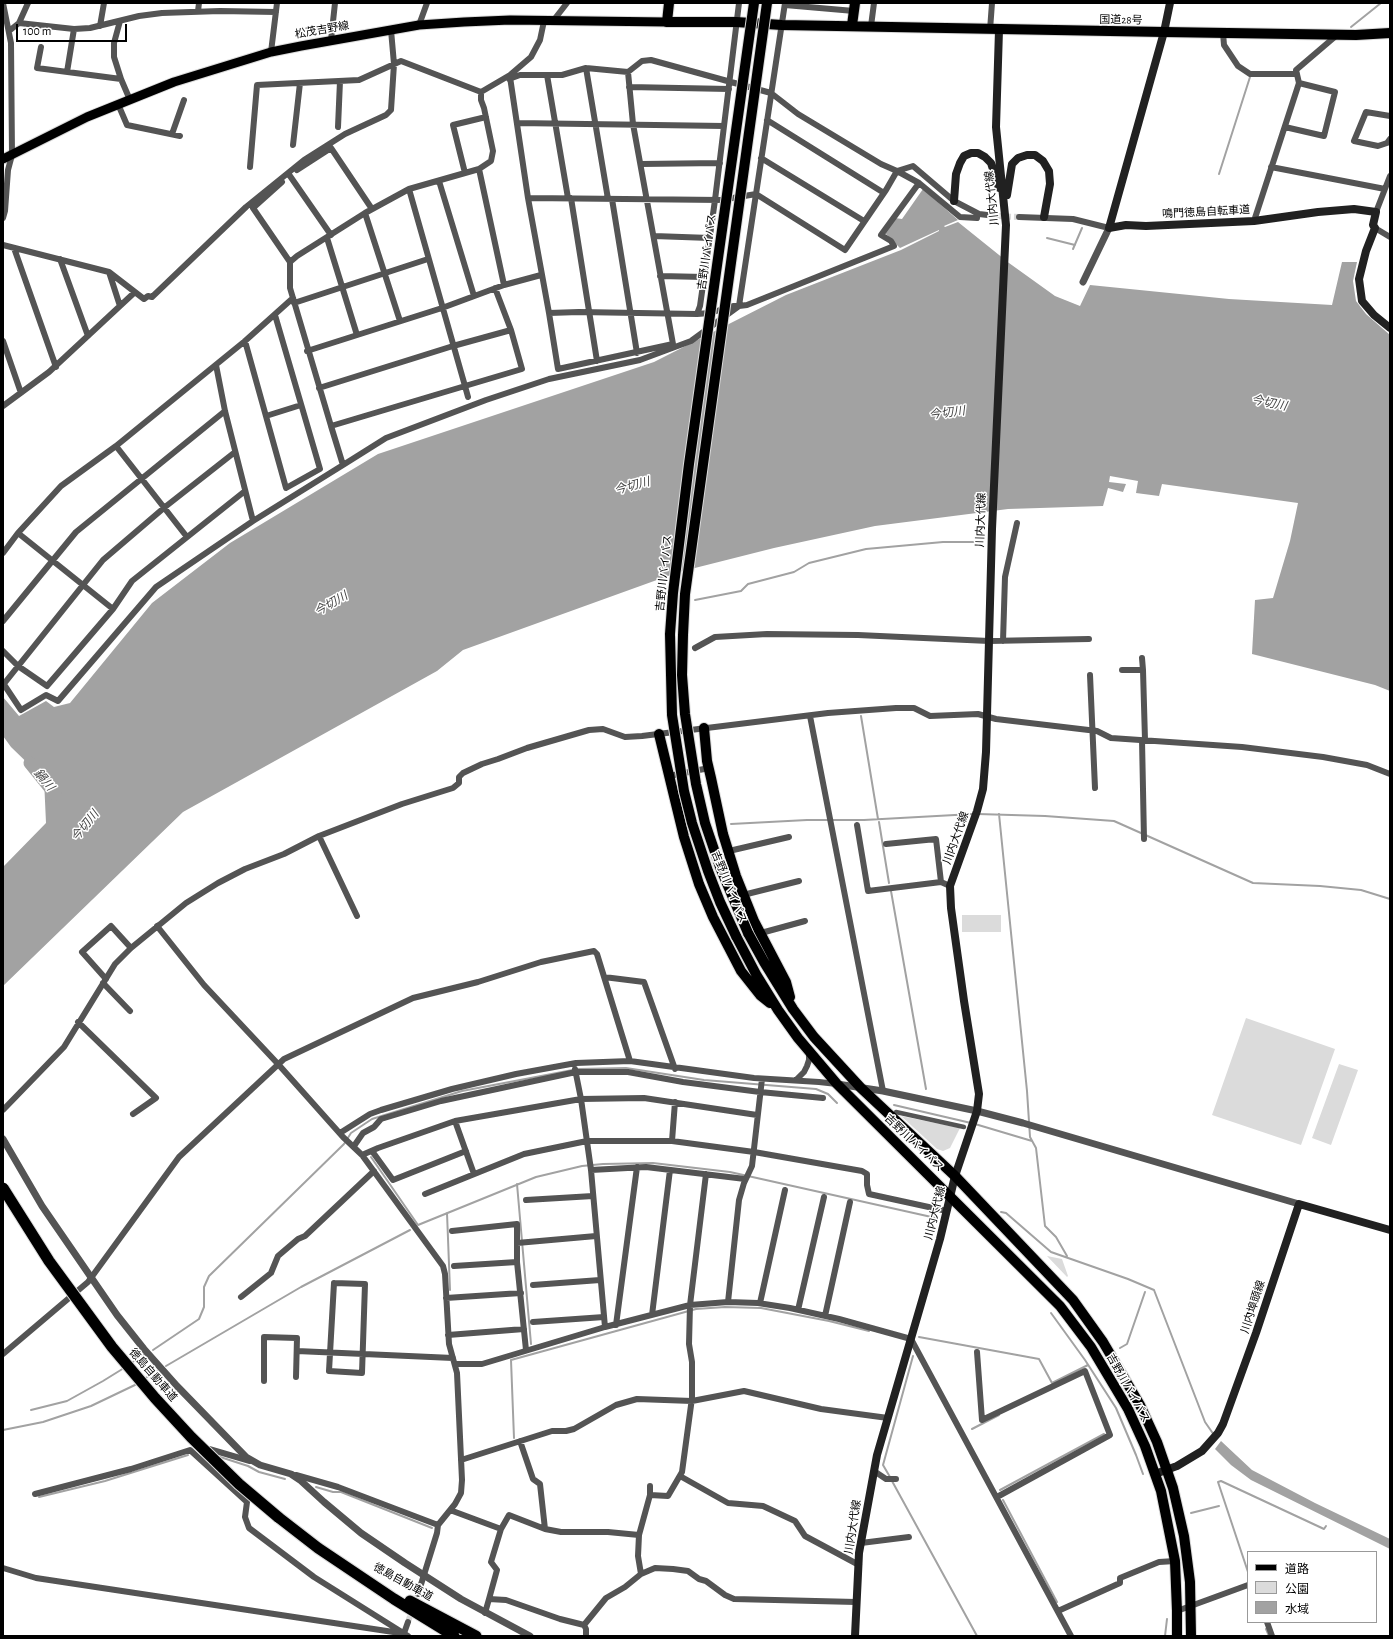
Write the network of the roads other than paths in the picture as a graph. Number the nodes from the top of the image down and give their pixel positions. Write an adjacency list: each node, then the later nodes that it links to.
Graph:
1 (3, 3): 33 (street)
2 (28, 3): 24 (street)
3 (104, 3): 28 (street)
4 (199, 3): 18 (street)
5 (277, 3): 19 (street)
6 (335, 3): 38 (street)
7 (427, 3): 25 (street)
8 (567, 3): 21 (street)
9 (669, 3): 22 (highway)
10 (739, 3): 23 (street)
11 (754, 3): 216 (highway, 吉野川バイパス, bridge)
12 (767, 3): 215 (highway, 吉野川バイパス, bridge)
13 (874, 3): 29 (street)
14 (992, 3): 32 (street)
15 (1170, 3): 34 (main road)
16 (785, 4): 17 (street); 26 (street)
17 (855, 7): 27 (highway)
18 (198, 11): 19 (street); 20 (street)
19 (276, 12): 40 (street)
20 (120, 21): 28 (street); 48 (street)
21 (549, 21): 22 (main road, 松茂吉野線); 25 (main road, 松茂吉野線); 47 (street)
22 (667, 22): 23 (highway, 国道28号)
23 (736, 22): 26 (highway, 国道28号); 50 (street)
24 (19, 23): 30 (street); 33 (street)
25 (419, 25): 31 (main road, 松茂吉野線)
26 (782, 25): 27 (highway, 国道28号); 56 (street)
27 (852, 25): 29 (highway, 国道28号)
28 (100, 26): 30 (street)
29 (871, 26): 32 (highway, 国道28号)
30 (74, 29): 43 (street)
31 (391, 30): 38 (main road, 松茂吉野線); 41 (street)
32 (994, 30): 34 (highway, 国道28号); 97 (main road, 川内大代線)
33 (9, 31): 74 (street)
34 (1164, 32): 35 (highway, 国道28号); 108 (main road)
35 (1223, 33): 37 (highway, 国道28号); 45 (street)
36 (1390, 33): 37 (highway, 国道28号)
37 (1338, 34): 45 (street)
38 (331, 40): 40 (main road, 松茂吉野線)
39 (41, 47): 43 (street)
40 (271, 52): 57 (main road, 松茂吉野線)
41 (394, 64): 49 (street); 55 (street); 128 (street)
42 (586, 68): 44 (street); 46 (street); 65 (street)
43 (68, 72): 48 (street)
44 (628, 72): 50 (street); 53 (street)
45 (1297, 74): 52 (street)
46 (547, 75): 47 (street); 64 (street)
47 (509, 77): 55 (street); 63 (street)
48 (121, 79): 57 (street)
49 (340, 81): 51 (street); 68 (street)
50 (730, 81): 54 (street); 56 (street)
51 (300, 83): 73 (street); 78 (street)
52 (1299, 83): 69 (street); 69 (street)
53 (629, 87): 54 (street); 66 (street)
54 (729, 89): 67 (street)
55 (481, 92): 61 (street)
56 (771, 93): 62 (street); 81 (street)
57 (130, 100): 59 (main road, 松茂吉野線)
58 (184, 100): 70 (street)
59 (118, 104): 70 (street); 74 (main road, 松茂吉野線)
60 (1390, 116): 72 (street)
61 (486, 117): 80 (street); 82 (street)
62 (767, 120): 75 (street); 89 (street)
63 (517, 123): 64 (street); 91 (street)
64 (556, 123): 65 (street); 92 (street)
65 (595, 124): 66 (street); 93 (street)
66 (633, 124): 67 (street); 77 (street)
67 (724, 126): 76 (street)
68 (338, 127)
69 (1285, 127): 79 (street)
70 (172, 134): 71 (street)
71 (180, 136)
72 (1390, 139)
73 (293, 145)
74 (7, 157): 104 (street)
75 (761, 158): 90 (street); 106 (street)
76 (720, 163): 77 (street); 95 (street)
77 (641, 164): 94 (street)
78 (250, 167)
79 (1271, 167): 88 (street); 107 (street)
80 (478, 169): 82 (street); 125 (street)
81 (897, 171): 86 (street); 89 (street); 96 (street)
82 (465, 174): 85 (street)
83 (290, 176): 98 (street); 110 (street); 118 (street)
84 (1390, 176): 88 (street)
85 (439, 181): 87 (street); 129 (street)
86 (919, 183): 105 (street); 132 (street)
87 (409, 189): 98 (street); 117 (street)
88 (1385, 189): 99 (street)
89 (884, 193): 106 (street)
90 (756, 194): 95 (street); 106 (street); 132 (street)
91 (528, 198): 92 (street); 121 (street)
92 (570, 198): 93 (street); 134 (street)
93 (610, 199): 94 (street); 136 (street)
94 (648, 200): 95 (street); 111 (street)
95 (715, 200): 113 (street)
96 (954, 201): 97 (main road); 101 (street)
97 (1005, 208): 103 (main road); 178 (main road, 川内大代線)
98 (372, 209): 100 (street)
99 (1376, 212): 107 (main road, 鳴門徳島自転車道); 109 (main road)
100 (365, 213): 110 (street); 120 (street)
101 (996, 216)
102 (1019, 217): 103 (street)
103 (1044, 217): 108 (street)
104 (3, 218)
105 (976, 218)
106 (864, 221)
107 (1254, 221): 108 (main road, 鳴門徳島自転車道)
108 (1109, 228): 124 (street)
109 (1375, 228): 112 (street); 141 (main road)
110 (329, 236): 118 (street); 126 (street)
111 (654, 236): 113 (street); 122 (street)
112 (1390, 237)
113 (710, 238): 123 (street)
114 (3, 245): 115 (street)
115 (14, 248): 116 (street); 152 (street)
116 (60, 259): 119 (street); 144 (street)
117 (428, 259): 120 (street); 133 (street)
118 (290, 262): 130 (street)
119 (109, 272): 128 (street); 131 (street)
120 (385, 274): 126 (street); 140 (street)
121 (542, 275): 125 (street); 135 (street)
122 (660, 276): 123 (street); 137 (street)
123 (704, 277): 138 (street)
124 (1083, 282)
125 (504, 285): 127 (street)
126 (342, 286): 130 (street); 143 (street)
127 (495, 288): 129 (street); 142 (street)
128 (135, 292): 131 (street)
129 (474, 296): 133 (street)
130 (293, 300): 139 (street); 148 (street)
131 (120, 306): 144 (street)
132 (739, 306): 138 (street); 164 (street)
133 (442, 308): 140 (street); 147 (street)
134 (590, 312): 135 (street); 136 (street); 150 (street)
135 (549, 313): 150 (street)
136 (629, 313): 137 (street); 149 (street)
137 (667, 313): 138 (street); 149 (street)
138 (697, 314)
139 (275, 315): 146 (street); 157 (street)
140 (400, 321): 143 (street)
141 (1390, 328)
142 (510, 330): 147 (street); 153 (street)
143 (357, 335): 148 (street)
144 (88, 336): 152 (street)
145 (3, 341): 155 (street)
146 (245, 341): 151 (street); 160 (street)
147 (453, 346): 153 (street); 154 (street)
148 (307, 351): 154 (street)
149 (637, 353): 150 (street)
150 (597, 361)
151 (216, 365): 159 (street); 162 (street)
152 (56, 367): 155 (street)
153 (465, 386): 156 (street); 161 (street)
154 (319, 388): 161 (street)
155 (21, 393): 158 (street)
156 (468, 397)
157 (301, 405): 160 (street); 160 (street)
158 (3, 406)
159 (225, 411): 163 (street); 165 (street)
160 (266, 416)
161 (331, 426): 164 (street)
162 (116, 446): 165 (street); 170 (street)
163 (235, 452): 166 (street); 167 (street)
164 (343, 465): 168 (street)
165 (142, 479): 167 (street); 173 (street)
166 (245, 491): 168 (street); 171 (street)
167 (165, 507): 171 (street); 174 (street)
168 (253, 521): 187 (street)
169 (1017, 522): 179 (street)
170 (18, 533): 172 (street); 173 (street)
171 (187, 537): 175 (street)
172 (3, 553)
173 (52, 561): 174 (street); 176 (street)
174 (83, 585): 175 (street); 183 (street)
175 (113, 609): 183 (street)
176 (3, 621)
177 (1089, 639): 179 (street)
178 (989, 641): 179 (street); 180 (street); 189 (main road, 川内大代線)
179 (1003, 641)
180 (695, 648)
181 (3, 651): 183 (street)
182 (1142, 658): 185 (street)
183 (18, 666): 187 (street)
184 (1122, 670): 185 (street)
185 (1142, 670): 193 (street)
186 (1090, 675): 191 (street)
187 (3, 684)
188 (810, 716): 189 (street); 190 (street); 228 (street)
189 (987, 717): 191 (street); 206 (main road, 川内大代線)
190 (704, 728): 192 (street); 194 (highway)
191 (1092, 731): 193 (street); 197 (street)
192 (659, 734): 196 (highway); 199 (street)
193 (1144, 740): 195 (street); 201 (street)
194 (709, 768): 196 (street); 203 (highway)
195 (1390, 774)
196 (669, 776): 216 (highway)
197 (1095, 788)
198 (858, 825): 205 (street)
199 (319, 836): 208 (street); 210 (street)
200 (789, 837): 203 (street)
201 (1144, 839)
202 (886, 844): 205 (street)
203 (729, 851): 207 (highway)
204 (799, 881): 207 (street)
205 (941, 882): 206 (street)
206 (950, 886): 233 (main road, 川内大代線)
207 (743, 895): 211 (highway)
208 (357, 916)
209 (805, 921): 211 (street)
210 (157, 926): 212 (street); 221 (street)
211 (761, 933): 215 (highway)
212 (131, 948): 214 (street); 214 (street)
213 (604, 977): 220 (street); 221 (street); 223 (street)
214 (104, 981): 217 (street); 218 (street)
215 (793, 1009): 227 (highway, 吉野川バイパス)
216 (778, 1010): 219 (highway, 吉野川バイパス)
217 (130, 1011)
218 (78, 1022): 232 (street); 235 (street)
219 (809, 1051): 224 (street); 225 (highway, 吉野川バイパス)
220 (630, 1061): 222 (street); 223 (street)
221 (278, 1064): 240 (street); 273 (street)
222 (575, 1068): 226 (street); 230 (street); 237 (street); 237 (street)
223 (676, 1069): 226 (street)
224 (796, 1080): 225 (street); 226 (street)
225 (837, 1084): 227 (street); 260 (highway, 吉野川バイパス)
226 (761, 1085): 229 (street); 236 (street)
227 (861, 1088): 228 (street); 255 (highway, 吉野川バイパス)
228 (883, 1091): 233 (street)
229 (823, 1098)
230 (581, 1099): 231 (street); 238 (street); 242 (street)
231 (675, 1102): 236 (street); 243 (street)
232 (3, 1110)
233 (977, 1111): 239 (main road, 川内大代線); 265 (street)
234 (896, 1112): 239 (street)
235 (133, 1114)
236 (757, 1115): 247 (street)
237 (377, 1117): 240 (street); 244 (street)
238 (455, 1121): 245 (street); 246 (street)
239 (970, 1126): 255 (main road, 川内大代線)
240 (340, 1133): 244 (street)
241 (3, 1140): 273 (street)
242 (587, 1141): 243 (street); 249 (street); 253 (street)
243 (672, 1141): 247 (street)
244 (354, 1146): 248 (street)
245 (372, 1151): 246 (street); 248 (street)
246 (466, 1151): 253 (street)
247 (754, 1152): 256 (street); 266 (street)
248 (362, 1155): 252 (street)
249 (591, 1167): 250 (street); 261 (street)
250 (637, 1167): 251 (street); 287 (street)
251 (670, 1170): 254 (street); 283 (street)
252 (374, 1171): 277 (street); 278 (street)
253 (474, 1174): 259 (street)
254 (706, 1174): 256 (street); 281 (street)
255 (955, 1176): 260 (main road, 川内大代線); 307 (highway, 吉野川バイパス)
256 (747, 1177): 279 (street)
257 (3, 1188): 324 (highway, 徳島自動車道, bridge)
258 (785, 1190): 280 (street)
259 (425, 1194)
260 (951, 1195): 266 (main road, 川内大代線); 310 (highway, 吉野川バイパス)
261 (593, 1196): 263 (street); 269 (street)
262 (824, 1197): 282 (street)
263 (526, 1200)
264 (850, 1202): 285 (street)
265 (1299, 1204): 267 (main road); 307 (main road, 川内埠頭線)
266 (947, 1211): 291 (main road, 川内大代線)
267 (1390, 1230)
268 (452, 1231): 270 (street)
269 (596, 1236): 270 (street); 274 (street)
270 (517, 1242): 271 (street)
271 (517, 1262): 272 (street); 276 (street)
272 (454, 1266)
273 (91, 1278): 296 (street); 306 (street)
274 (600, 1280): 275 (street); 284 (street)
275 (533, 1285)
276 (521, 1293): 278 (street); 289 (street)
277 (241, 1297)
278 (446, 1298): 290 (street)
279 (728, 1302): 280 (street); 281 (street)
280 (760, 1303): 282 (street)
281 (690, 1305): 283 (street); 301 (street)
282 (798, 1310): 285 (street)
283 (652, 1315): 287 (street)
284 (604, 1316): 286 (street); 288 (street)
285 (825, 1316): 291 (street)
286 (533, 1322)
287 (616, 1324): 288 (street)
288 (605, 1328): 293 (street)
289 (524, 1329): 290 (street); 293 (street)
290 (448, 1335): 298 (street)
291 (911, 1339): 302 (main road, 川内大代線); 316 (street)
292 (297, 1350): 294 (street); 299 (street); 300 (street)
293 (526, 1350): 298 (street)
294 (330, 1352): 297 (street); 297 (street); 297 (street)
295 (977, 1352): 316 (street)
296 (3, 1354)
297 (362, 1354): 298 (street)
298 (454, 1361): 305 (street)
299 (296, 1377)
300 (264, 1381)
301 (692, 1401): 302 (street); 303 (street); 311 (street)
302 (888, 1418): 308 (main road, 川内大代線)
303 (520, 1441): 305 (street); 320 (street)
304 (190, 1450): 306 (street); 314 (street); 341 (street)
305 (461, 1460): 317 (street)
306 (253, 1462): 309 (street)
307 (1168, 1470): 310 (main road, 川内埠頭線); 334 (highway, 吉野川バイパス)
308 (874, 1471): 312 (street); 323 (main road, 川内大代線)
309 (291, 1474): 318 (street); 329 (street)
310 (1155, 1474): 325 (highway, 吉野川バイパス)
311 (680, 1476): 315 (street); 326 (street)
312 (896, 1479)
313 (650, 1486): 315 (street)
314 (35, 1494)
315 (650, 1495): 321 (street)
316 (996, 1497): 335 (street)
317 (450, 1510): 318 (street); 319 (street)
318 (438, 1525): 329 (street)
319 (501, 1529): 320 (street); 332 (street)
320 (545, 1529): 321 (street)
321 (639, 1535): 328 (street)
322 (909, 1537): 323 (street)
323 (861, 1543): 326 (main road, 川内大代線)
324 (318, 1548): 342 (highway, 徳島自動車道); 343 (highway, 徳島自動車道)
325 (1175, 1561): 335 (street); 336 (highway, 吉野川バイパス)
326 (858, 1565): 333 (main road, 川内大代線)
327 (3, 1568): 341 (street)
328 (641, 1574): 333 (street); 340 (street)
329 (424, 1575): 331 (street); 337 (street)
330 (1247, 1585): 334 (street)
331 (418, 1594)
332 (489, 1600): 337 (street); 340 (street)
333 (856, 1602): 346 (main road, 川内大代線)
334 (1191, 1605): 336 (street); 349 (highway, 吉野川バイパス)
335 (1058, 1611): 347 (street)
336 (1178, 1611): 348 (highway, 吉野川バイパス)
337 (485, 1612): 344 (street)
338 (408, 1622): 341 (street)
339 (1267, 1623): 350 (street)
340 (584, 1625): 345 (street)
341 (405, 1635)
342 (454, 1636)
343 (476, 1636)
344 (530, 1636)
345 (586, 1636)
346 (854, 1636)
347 (1071, 1636)
348 (1177, 1636)
349 (1191, 1636)
350 (1272, 1636)

